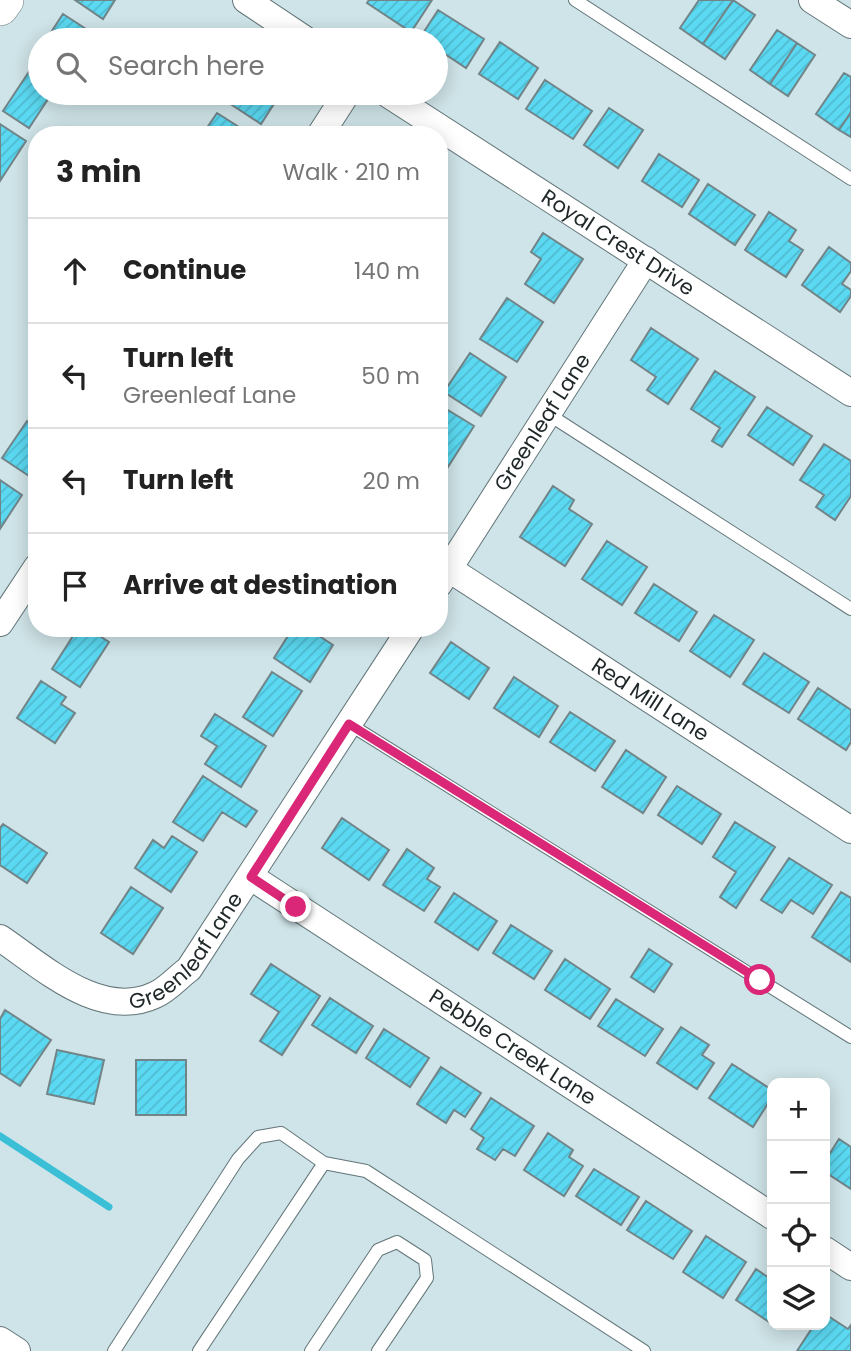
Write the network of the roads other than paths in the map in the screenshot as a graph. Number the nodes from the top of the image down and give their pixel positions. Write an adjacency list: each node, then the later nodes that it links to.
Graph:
1 (5, 0): 5 (main road)
2 (246, 0): 7 (street)
3 (575, 0): 13 (lane)
4 (812, 0): 6 (street)
5 (0, 8)
6 (851, 25)
7 (288, 28)
8 (340, 105): 10 (street)
9 (405, 105): 11 (street, Royal Crest Drive)
10 (326, 126)
11 (437, 126)
12 (448, 133): 14 (street, Royal Crest Drive)
13 (851, 178)
14 (646, 260): 15 (street, Royal Crest Drive); 16 (street, Greenleaf Lane)
15 (851, 393)
16 (548, 414): 17 (street, Greenleaf Lane); 20 (lane)
17 (448, 570)
18 (448, 578): 24 (street, Red Mill Lane)
19 (28, 581): 21 (street)
20 (851, 609)
21 (0, 623)
22 (405, 637): 23 (street, Greenleaf Lane)
23 (349, 724): 25 (street, Greenleaf Lane); 27 (lane)
24 (851, 830)
25 (251, 877): 26 (street, Greenleaf Lane); 29 (street, Pebble Creek Lane)
26 (0, 938)
27 (851, 1037)
28 (324, 1163): 34 (lane); 35 (lane); 38 (lane)
29 (767, 1213)
30 (830, 1253): 31 (street)
31 (851, 1266)
32 (0, 1340): 33 (street)
33 (17, 1351)
34 (115, 1351)
35 (199, 1351)
36 (311, 1351): 37 (lane)
37 (378, 1351)
38 (644, 1351)

